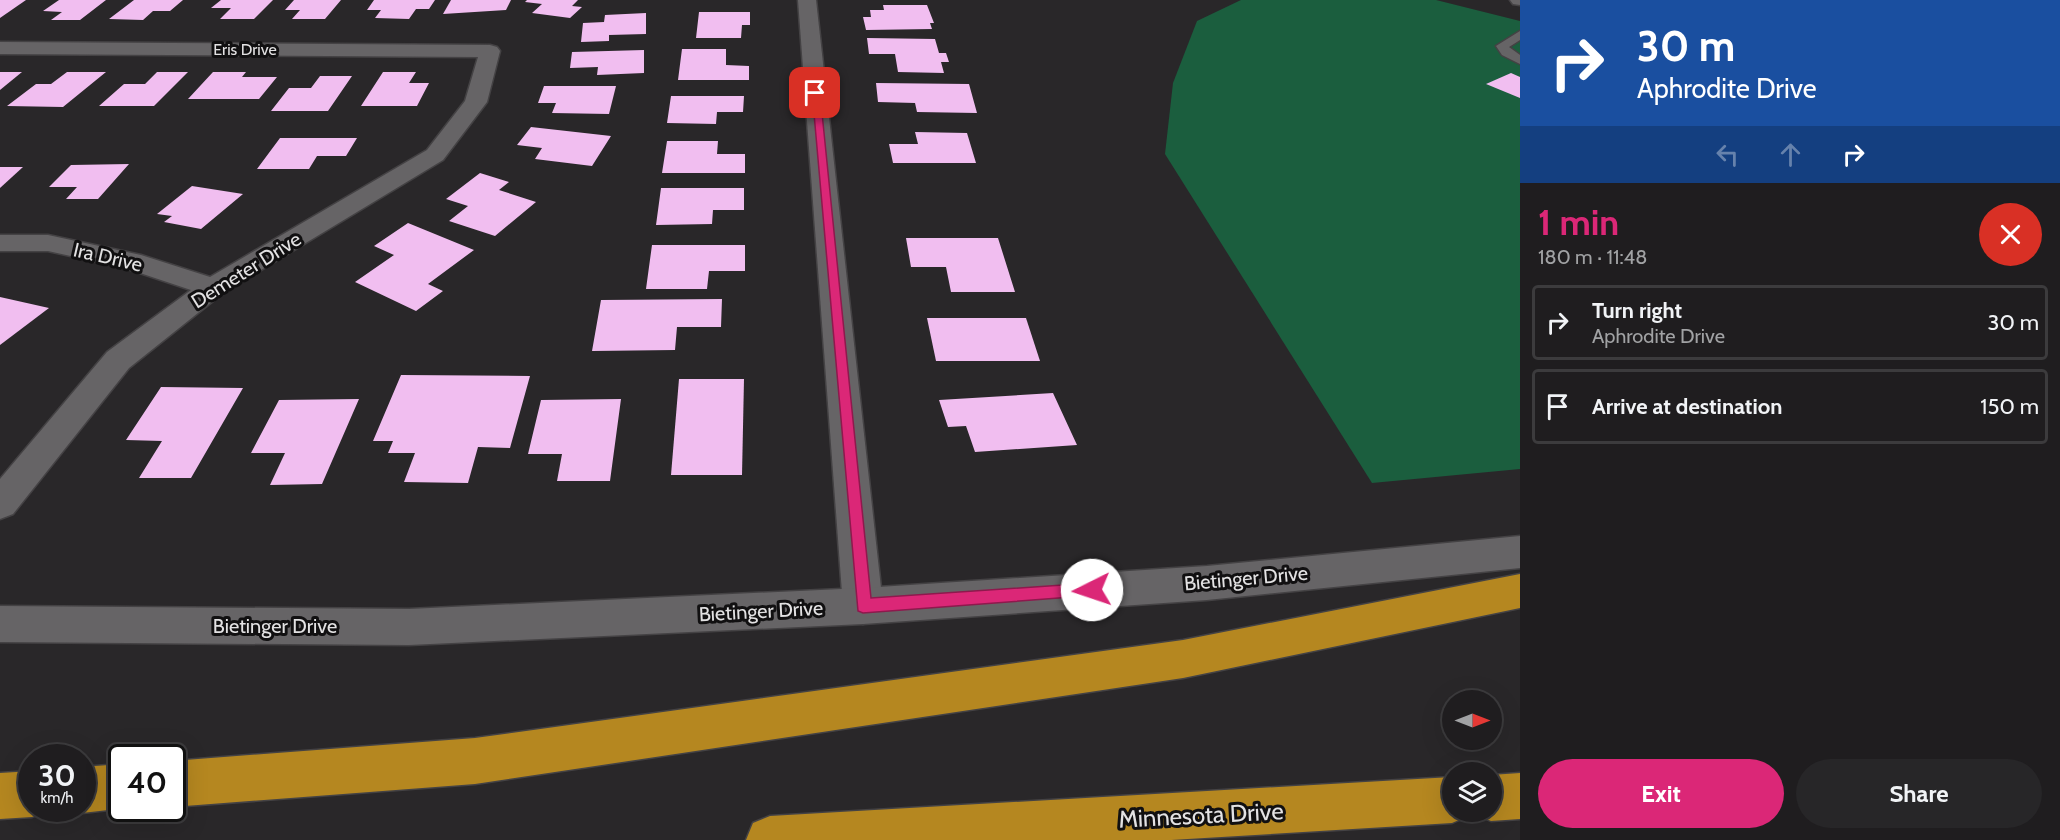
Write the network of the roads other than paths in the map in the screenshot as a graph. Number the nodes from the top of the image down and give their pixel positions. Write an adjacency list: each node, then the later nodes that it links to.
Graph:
1 (807, 0): 11 (street)
2 (1520, 35): 5 (lane)
3 (0, 48): 4 (street, Eris Drive)
4 (490, 51): 7 (street, Demeter Drive)
5 (1520, 60)
6 (0, 243): 7 (street, Ira Drive)
7 (213, 287): 8 (street, Demeter Drive)
8 (0, 504)
9 (1520, 552): 11 (street, Bietinger Drive)
10 (1520, 591): 13 (highway)
11 (863, 606): 12 (street, Bietinger Drive)
12 (0, 624)
13 (186, 782)
14 (18, 795): 15 (highway)
15 (0, 796)
16 (1520, 796): 17 (highway)
17 (1502, 797)
18 (1442, 801): 19 (highway, Minnesota Drive)
19 (770, 840)

